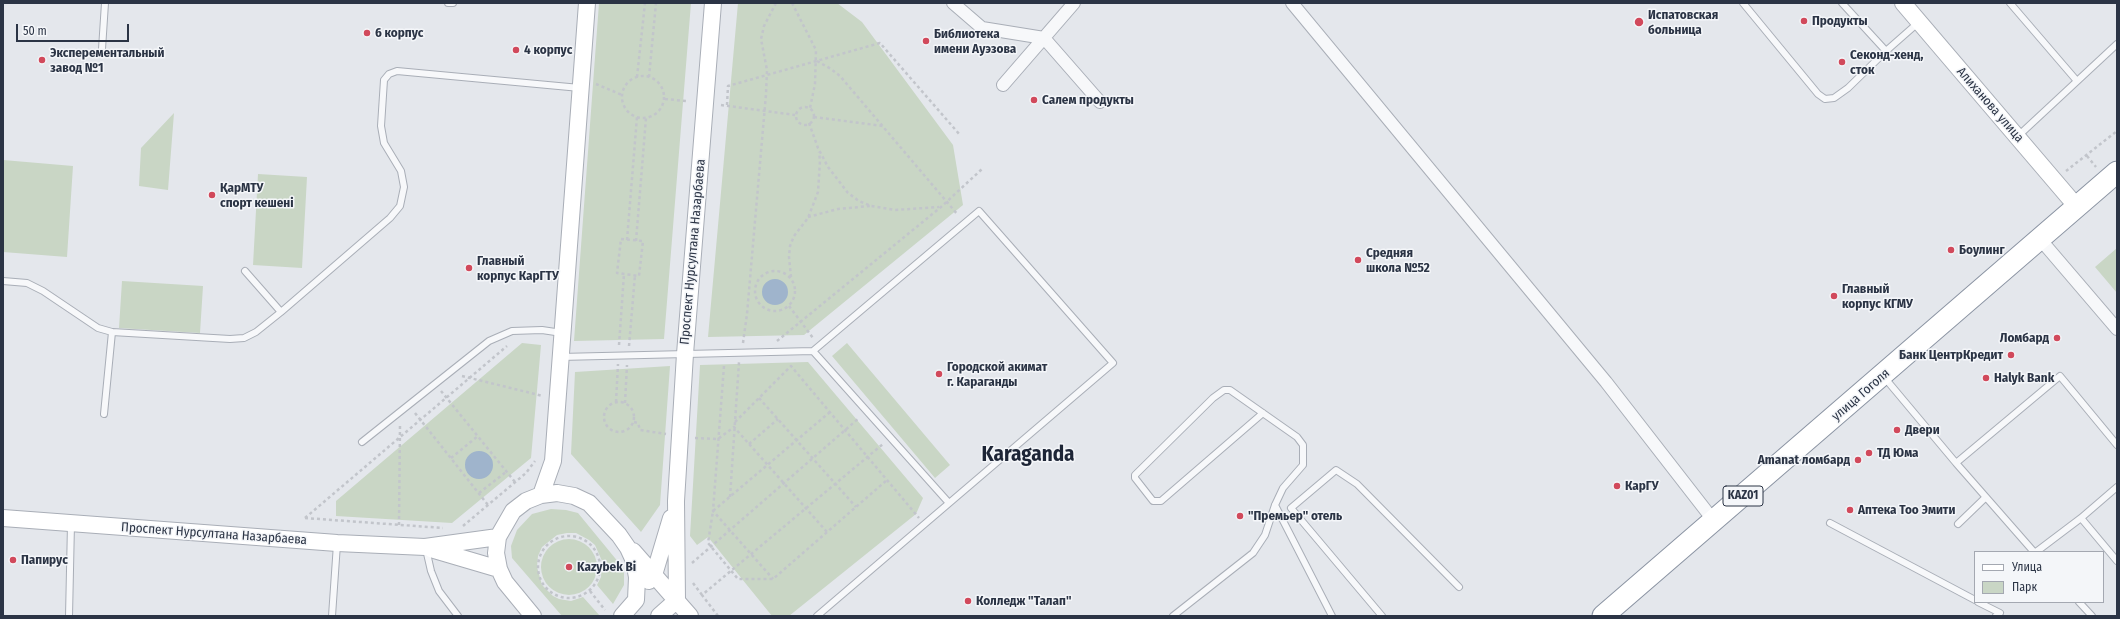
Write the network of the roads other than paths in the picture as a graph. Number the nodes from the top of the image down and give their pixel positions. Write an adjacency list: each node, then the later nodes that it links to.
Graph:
1 (105, 3): 16 (lane)
2 (448, 3): 3 (lane)
3 (453, 3)
4 (587, 3): 20 (main road)
5 (713, 3): 33 (main road, Проспект Нурсултана Назарбаева)
6 (953, 3): 14 (street)
7 (1074, 3): 14 (street)
8 (1292, 3): 49 (street)
9 (1743, 3): 17 (lane)
10 (1842, 3): 17 (lane)
11 (1903, 3): 13 (main road, Алиханова улица)
12 (2010, 3): 18 (lane)
13 (1919, 22): 17 (lane); 22 (main road, Алиханова улица)
14 (1044, 38): 19 (street); 21 (street)
15 (2117, 44): 18 (lane)
16 (102, 49)
17 (1886, 51)
18 (2077, 81): 22 (lane)
19 (1003, 86)
20 (580, 88): 28 (lane); 31 (main road)
21 (1100, 102)
22 (2017, 137): 24 (main road, Алиханова улица)
23 (2117, 172): 24 (highway, улица Гоголя / KАZ01)
24 (2077, 207): 25 (highway, улица Гоголя / KАZ01)
25 (2040, 239): 29 (street); 35 (highway, улица Гоголя / KАZ01)
26 (245, 271): 28 (lane)
27 (3, 281): 30 (lane)
28 (281, 312): 30 (lane)
29 (2117, 329)
30 (112, 332): 37 (lane)
31 (562, 333): 34 (main road); 38 (lane)
32 (813, 351): 33 (lane); 45 (lane); 45 (lane)
33 (685, 354): 34 (lane); 44 (main road, Проспект Нурсултана Назарбаева)
34 (560, 357): 42 (main road)
35 (1883, 376): 40 (lane); 49 (highway, улица Гоголя / KАZ01)
36 (1263, 413): 36 (lane); 46 (lane)
37 (104, 414)
38 (362, 442)
39 (2117, 445): 40 (lane)
40 (1956, 463): 43 (lane)
41 (2117, 487): 48 (lane)
42 (540, 495): 53 (main road); 54 (main road)
43 (1986, 497): 52 (lane); 57 (lane)
44 (676, 502): 61 (main road, Проспект Нурсултана Назарбаева); 65 (main road, Проспект Нурсултана Назарбаева)
45 (949, 503): 76 (lane)
46 (1275, 505): 68 (lane); 77 (lane)
47 (3, 518): 51 (main road, Проспект Нурсултана Назарбаева)
48 (2081, 518): 58 (lane); 59 (lane)
49 (1714, 520): 79 (highway, улица Гоголя / KАZ01)
50 (1830, 523): 63 (lane)
51 (72, 524): 55 (main road, Проспект Нурсултана Назарбаева); 69 (lane)
52 (1958, 524)
53 (619, 535): 61 (main road); 64 (main road)
54 (498, 537): 56 (main road, Проспект Нурсултана Назарбаева); 60 (main road)
55 (337, 543): 56 (main road, Проспект Нурсултана Назарбаева); 70 (lane)
56 (425, 547): 60 (main road, Проспект Нурсултана Назарбаева); 71 (lane)
57 (2034, 551)
58 (2036, 551)
59 (2117, 561)
60 (499, 569): 72 (main road)
61 (654, 575): 64 (main road, Проспект Нурсултана Назарбаева); 65 (main road)
62 (1459, 587): 78 (lane)
63 (1974, 599)
64 (636, 600): 73 (main road)
65 (677, 600): 74 (main road); 75 (main road)
66 (1980, 603): 80 (lane)
67 (2080, 603): 81 (lane)
68 (1176, 615)
69 (69, 616)
70 (332, 616)
71 (458, 616)
72 (532, 616)
73 (622, 616)
74 (659, 616)
75 (690, 616)
76 (817, 616)
77 (1332, 616)
78 (1382, 616)
79 (1603, 616)
80 (1996, 616)
81 (2092, 616)

